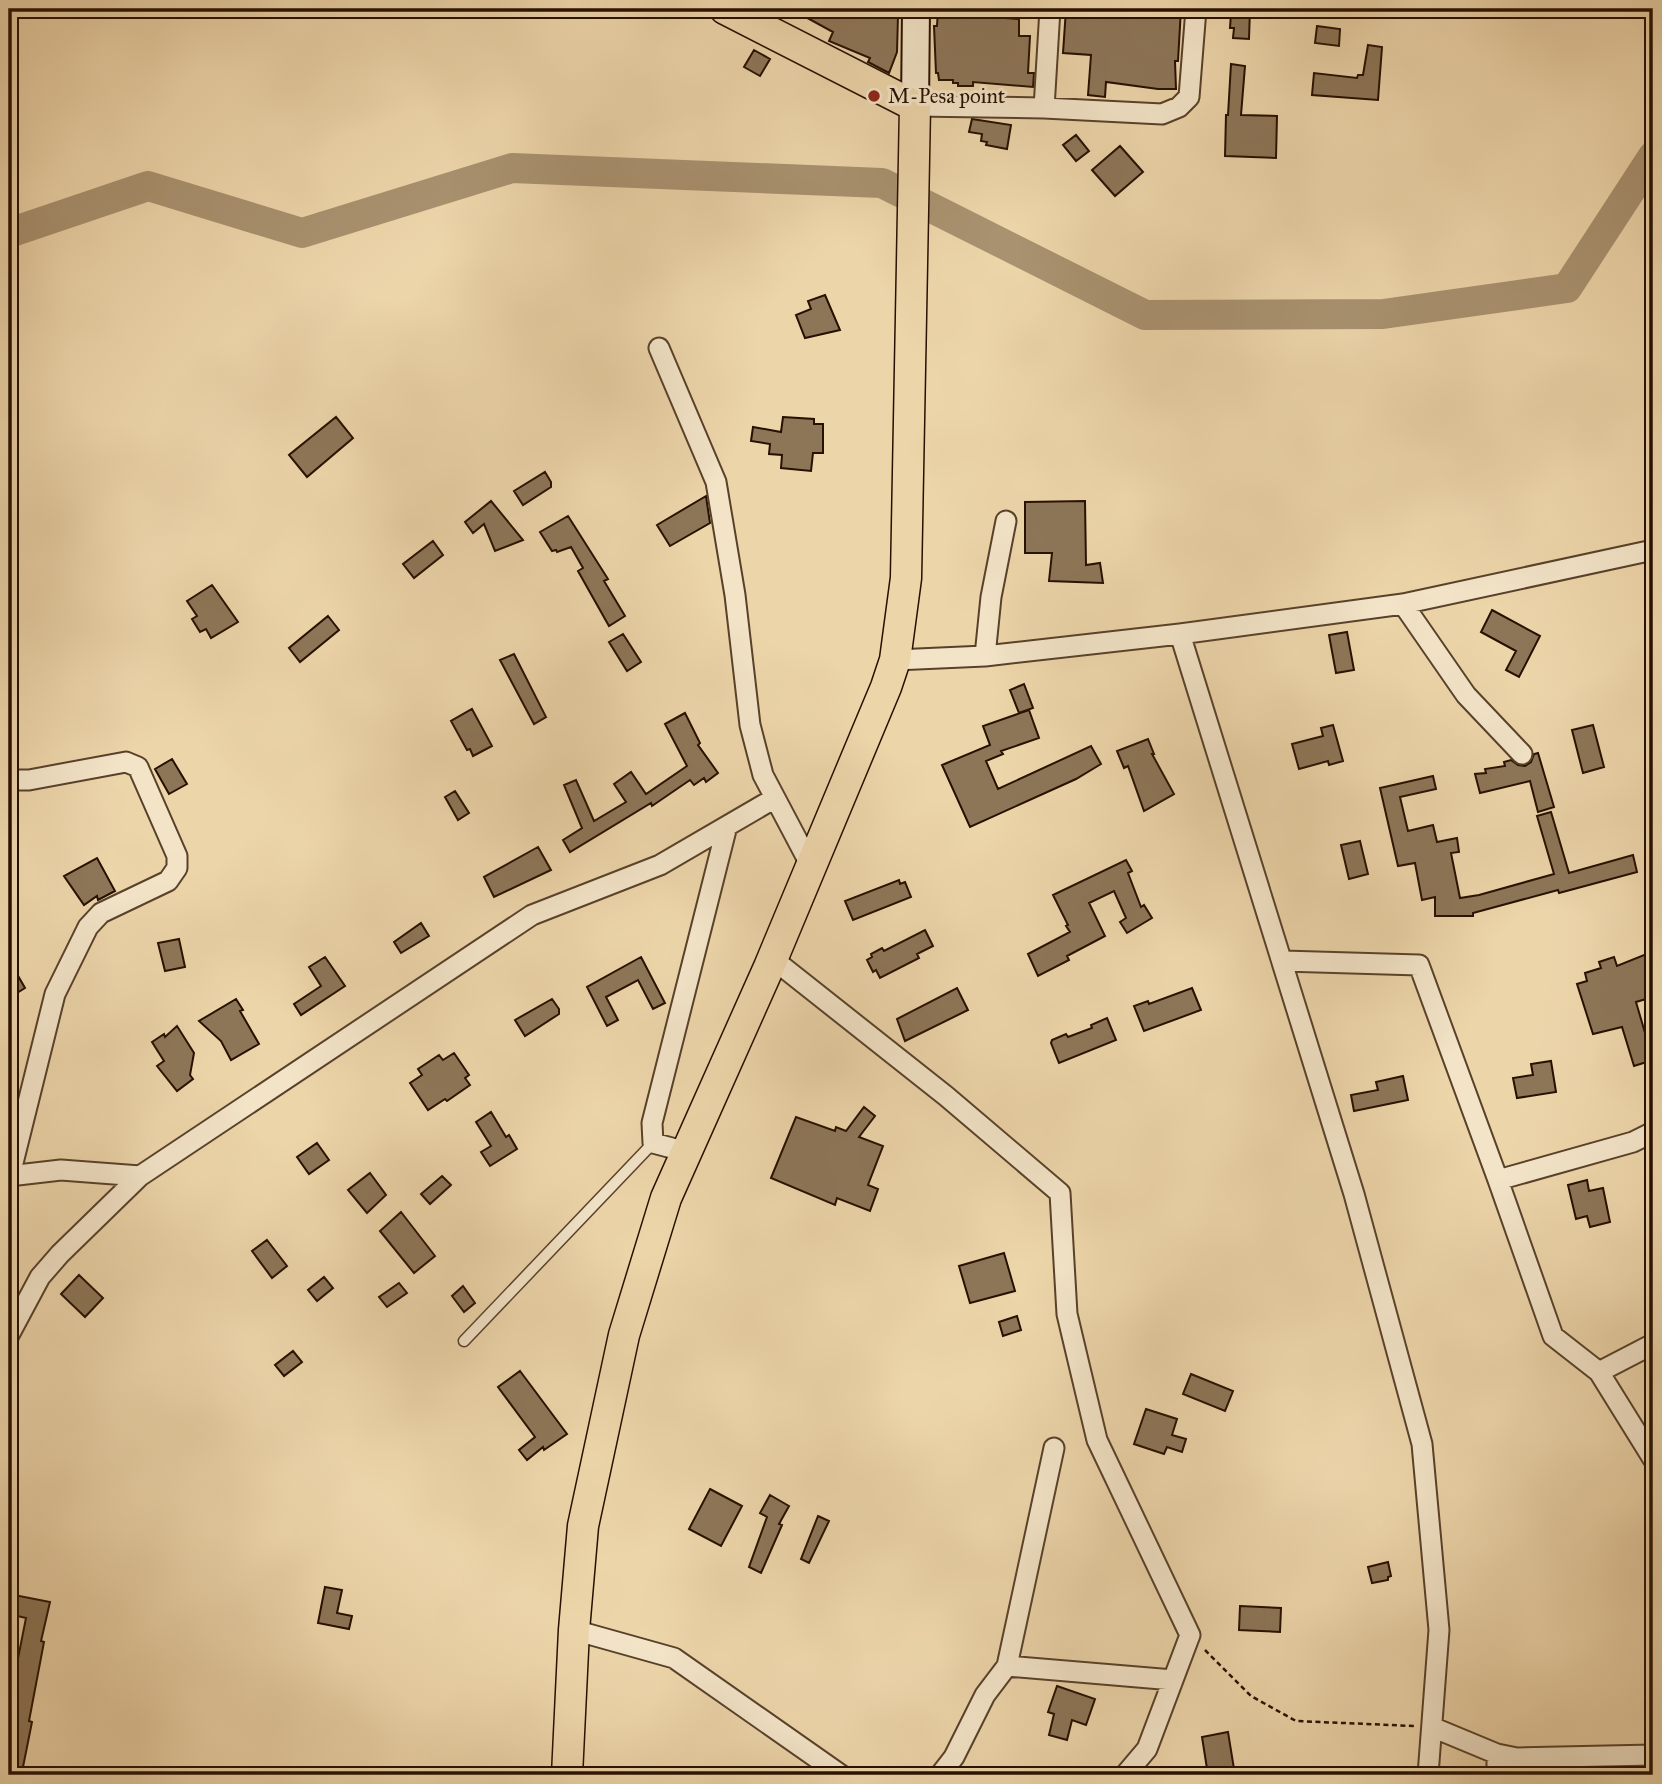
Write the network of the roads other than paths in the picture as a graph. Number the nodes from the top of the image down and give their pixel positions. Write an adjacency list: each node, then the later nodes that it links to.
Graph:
1 (725, 9): 5 (main road)
2 (916, 9): 5 (street)
3 (1050, 9): 6 (street)
4 (1196, 9): 6 (street)
5 (915, 106): 6 (street); 13 (main road)
6 (1044, 108)
7 (659, 348): 16 (street)
8 (1006, 522): 12 (street)
9 (1653, 550): 10 (street)
10 (1404, 604): 11 (street); 14 (street)
11 (1180, 634): 12 (street); 19 (street)
12 (985, 656): 13 (street)
13 (895, 660): 18 (main road)
14 (1522, 754)
15 (9, 780): 24 (street)
16 (775, 798): 17 (street); 18 (street)
17 (727, 826): 22 (street); 25 (street)
18 (811, 866): 20 (main road)
19 (1283, 961): 26 (street); 36 (street)
20 (769, 967): 23 (main road); 35 (street)
21 (1653, 1132): 26 (street)
22 (653, 1143): 23 (street); 28 (lane)
23 (687, 1153): 33 (main road)
24 (10, 1176): 25 (street)
25 (140, 1176): 27 (street)
26 (1498, 1180): 30 (street)
27 (9, 1335)
28 (464, 1342)
29 (1653, 1344): 30 (street)
30 (1600, 1372): 32 (street)
31 (1054, 1448): 34 (street)
32 (1653, 1459)
33 (574, 1630): 39 (main road); 40 (street)
34 (1007, 1666): 35 (street); 41 (street)
35 (1173, 1680): 42 (street)
36 (1432, 1727): 37 (street); 43 (street)
37 (1497, 1754): 38 (street); 44 (street)
38 (1653, 1755)
39 (567, 1775)
40 (841, 1775)
41 (940, 1775)
42 (1125, 1775)
43 (1428, 1775)
44 (1497, 1775)

